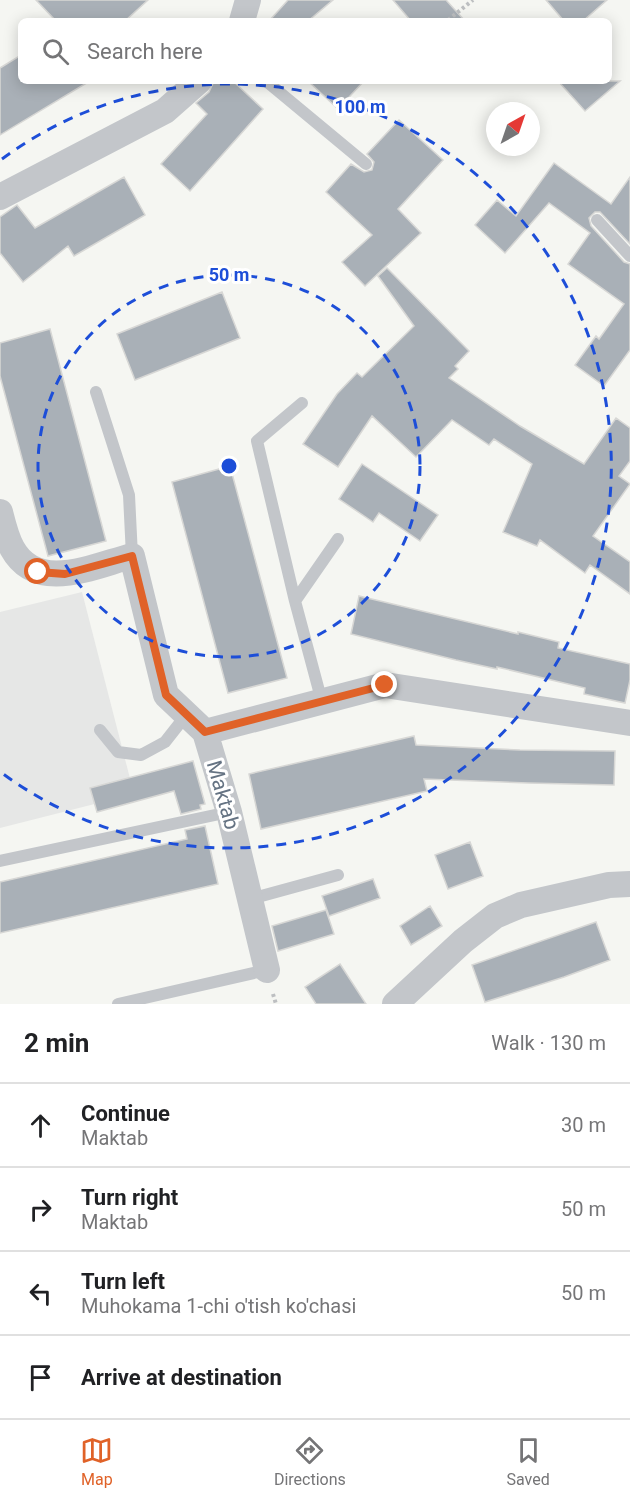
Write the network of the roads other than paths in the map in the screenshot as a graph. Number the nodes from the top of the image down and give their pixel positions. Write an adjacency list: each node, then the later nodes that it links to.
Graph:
1 (248, 0): 2 (street)
2 (243, 18)
3 (196, 84): 6 (street)
4 (270, 84): 5 (lane)
5 (366, 164)
6 (0, 197)
7 (597, 220): 8 (lane)
8 (630, 256)
9 (96, 392): 13 (lane)
10 (302, 403): 14 (lane)
11 (0, 512): 13 (street)
12 (338, 539): 14 (lane)
13 (132, 556): 16 (street, Maktab)
14 (294, 601): 15 (lane)
15 (322, 702): 17 (street); 19 (street)
16 (186, 714): 18 (lane); 19 (street, Maktab)
17 (630, 723)
18 (100, 730)
19 (205, 732): 20 (street, Maktab)
20 (229, 812): 21 (lane); 24 (street, Maktab)
21 (0, 861)
22 (338, 876): 24 (lane)
23 (630, 884): 27 (street)
24 (250, 899): 25 (street, Maktab)
25 (267, 970): 26 (lane)
26 (118, 1004)
27 (395, 1004)

